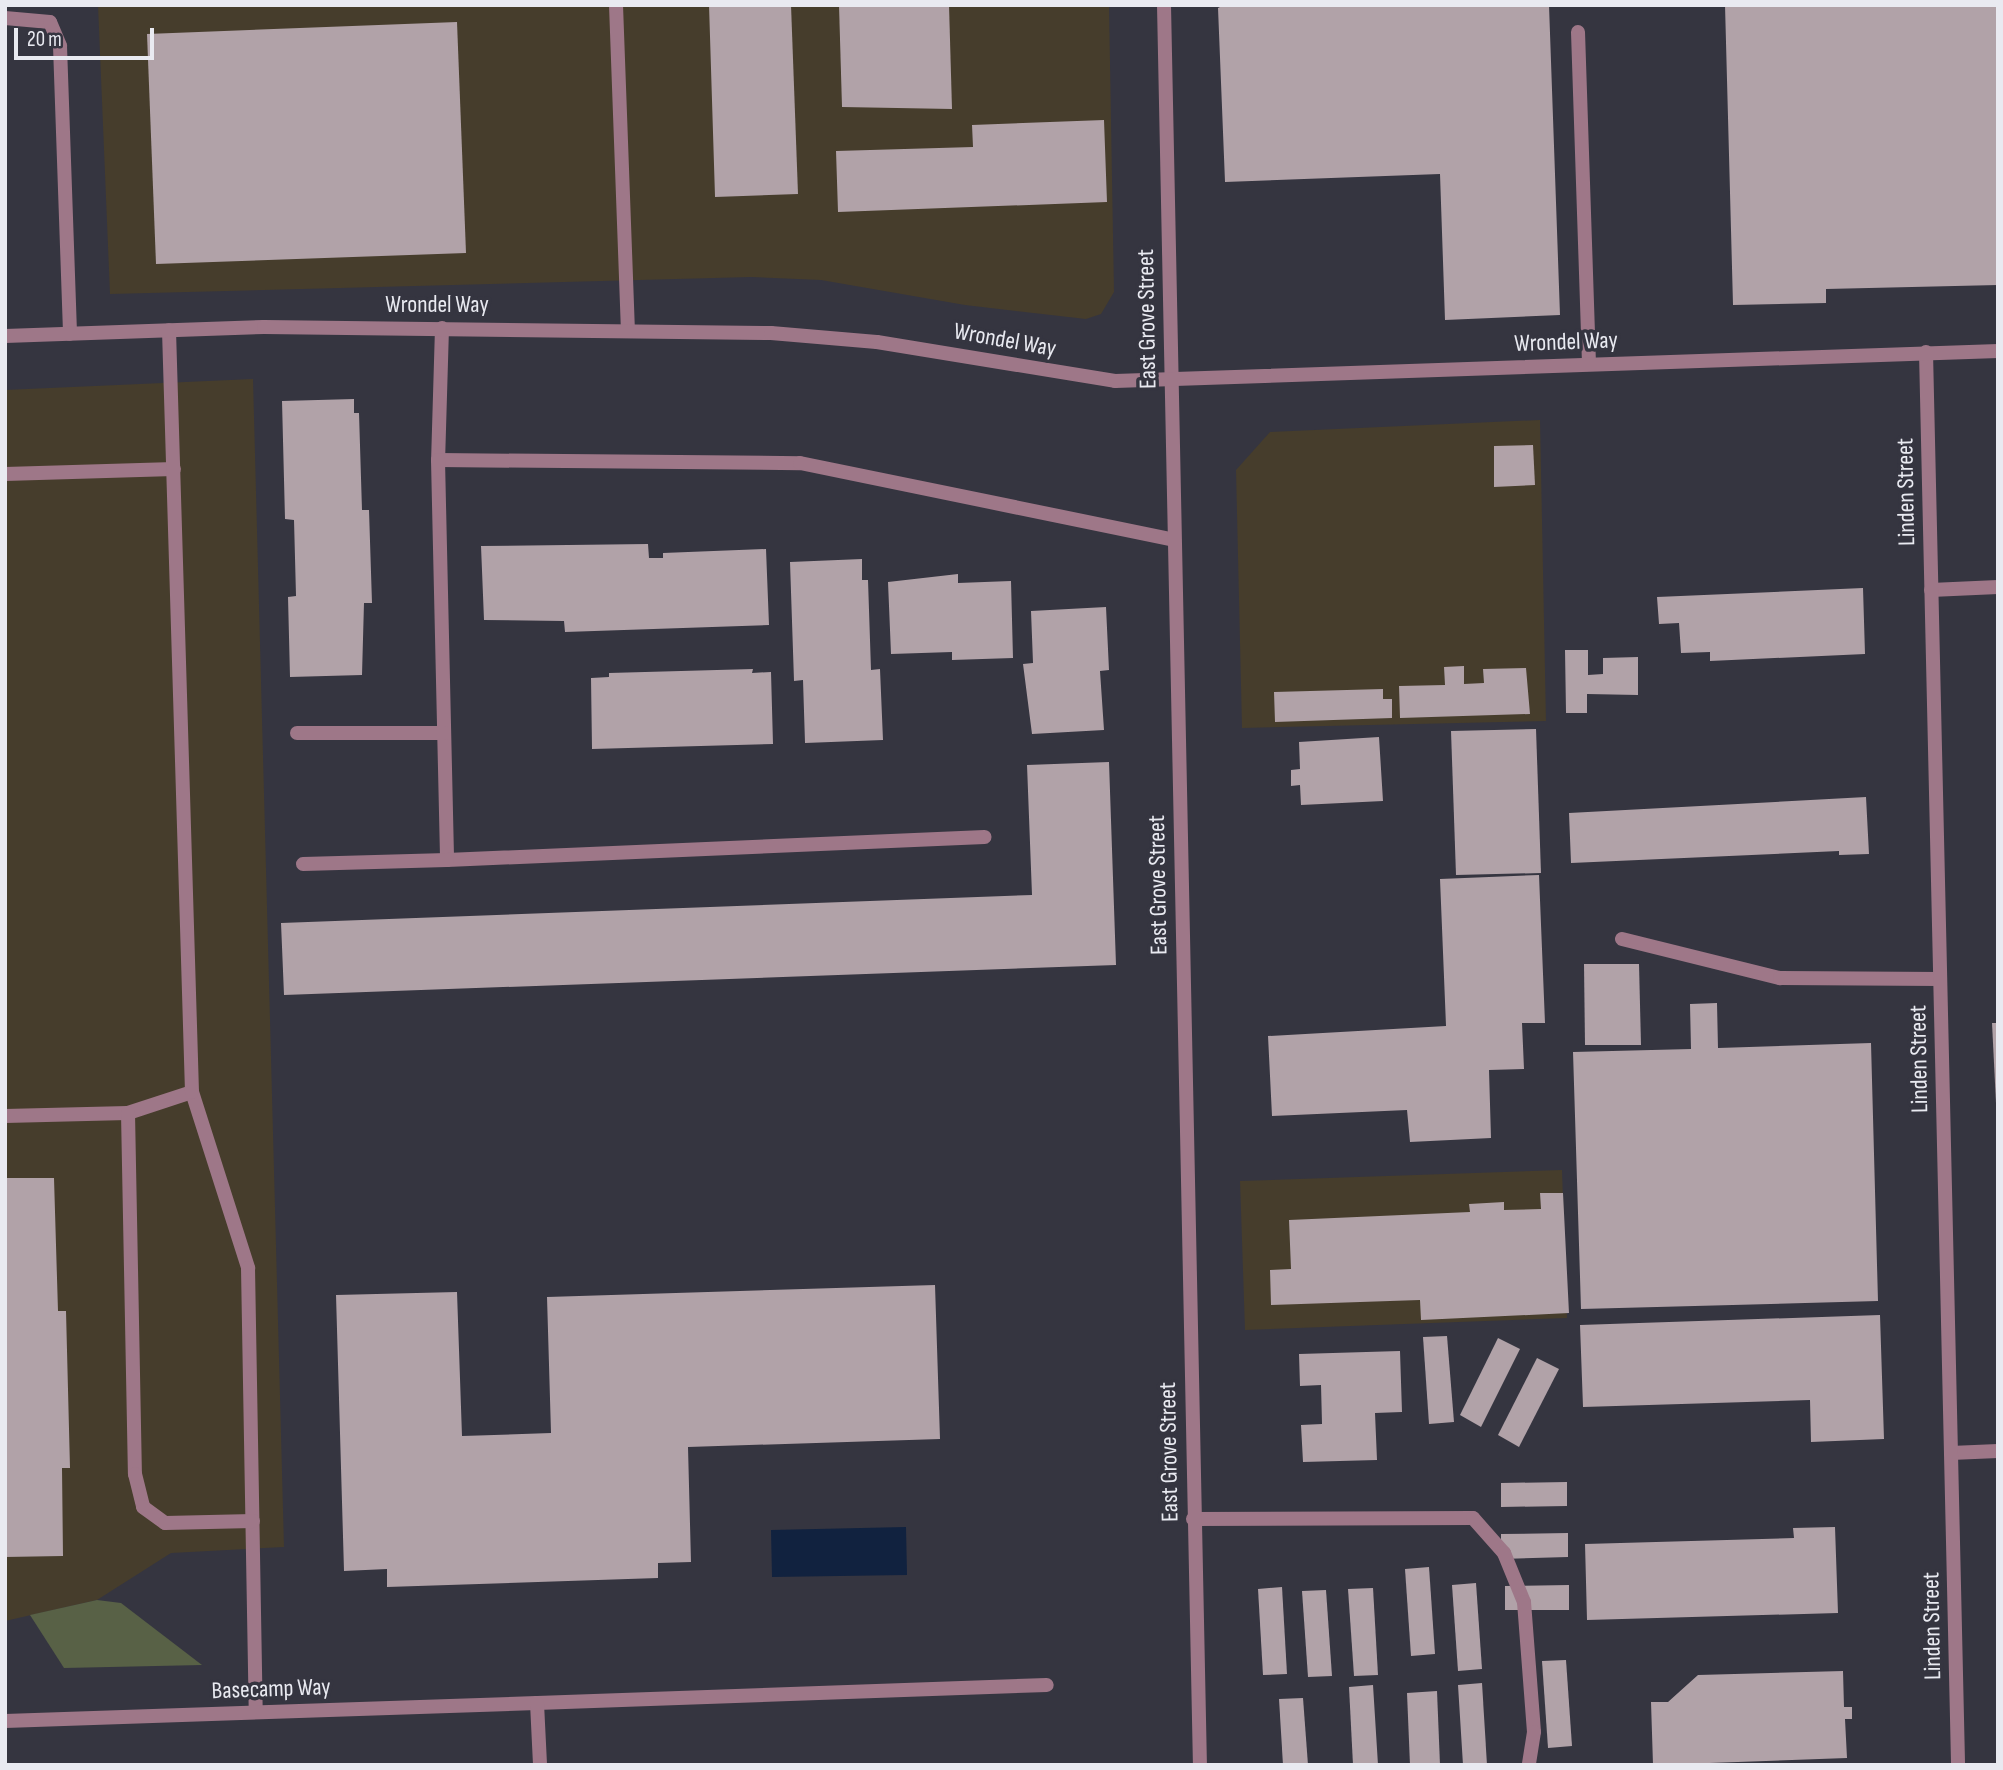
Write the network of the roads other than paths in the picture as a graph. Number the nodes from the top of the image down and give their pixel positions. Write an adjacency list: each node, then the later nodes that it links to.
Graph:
1 (616, 5): 7 (street)
2 (1164, 5): 13 (street, East Grove Street)
3 (5, 18): 8 (street)
4 (1578, 32): 12 (street)
5 (442, 328): 6 (street, Wrondel Way); 7 (street, Wrondel Way); 14 (street)
6 (169, 330): 8 (street, Wrondel Way); 15 (street)
7 (628, 330): 13 (street, Wrondel Way)
8 (70, 334): 9 (street, Wrondel Way)
9 (5, 336)
10 (1998, 351): 11 (street, Wrondel Way)
11 (1926, 352): 12 (street, Wrondel Way); 19 (street, Linden Street)
12 (1589, 364): 13 (street, Wrondel Way)
13 (1171, 379): 17 (street, East Grove Street)
14 (439, 460): 17 (street); 21 (street)
15 (174, 469): 16 (street); 27 (street)
16 (5, 474)
17 (1174, 540): 32 (street, East Grove Street)
18 (1998, 587): 19 (street)
19 (1931, 590): 26 (street, Linden Street)
20 (297, 733): 21 (street)
21 (444, 733): 23 (street)
22 (985, 837): 23 (street)
23 (447, 860): 24 (street)
24 (303, 864)
25 (1622, 939): 26 (street)
26 (1941, 979): 31 (street, Linden Street)
27 (192, 1092): 28 (street); 33 (street)
28 (128, 1113): 29 (street); 33 (street)
29 (5, 1116)
30 (1998, 1451): 31 (street)
31 (1951, 1453): 41 (street, Linden Street)
32 (1193, 1519): 39 (street, East Grove Street); 40 (street)
33 (253, 1521): 36 (street)
34 (1047, 1685): 35 (street, Basecamp Way)
35 (537, 1703): 36 (street, Basecamp Way); 38 (street)
36 (256, 1712): 37 (street, Basecamp Way)
37 (5, 1721)
38 (540, 1765)
39 (1200, 1765)
40 (1529, 1765)
41 (1958, 1765)

